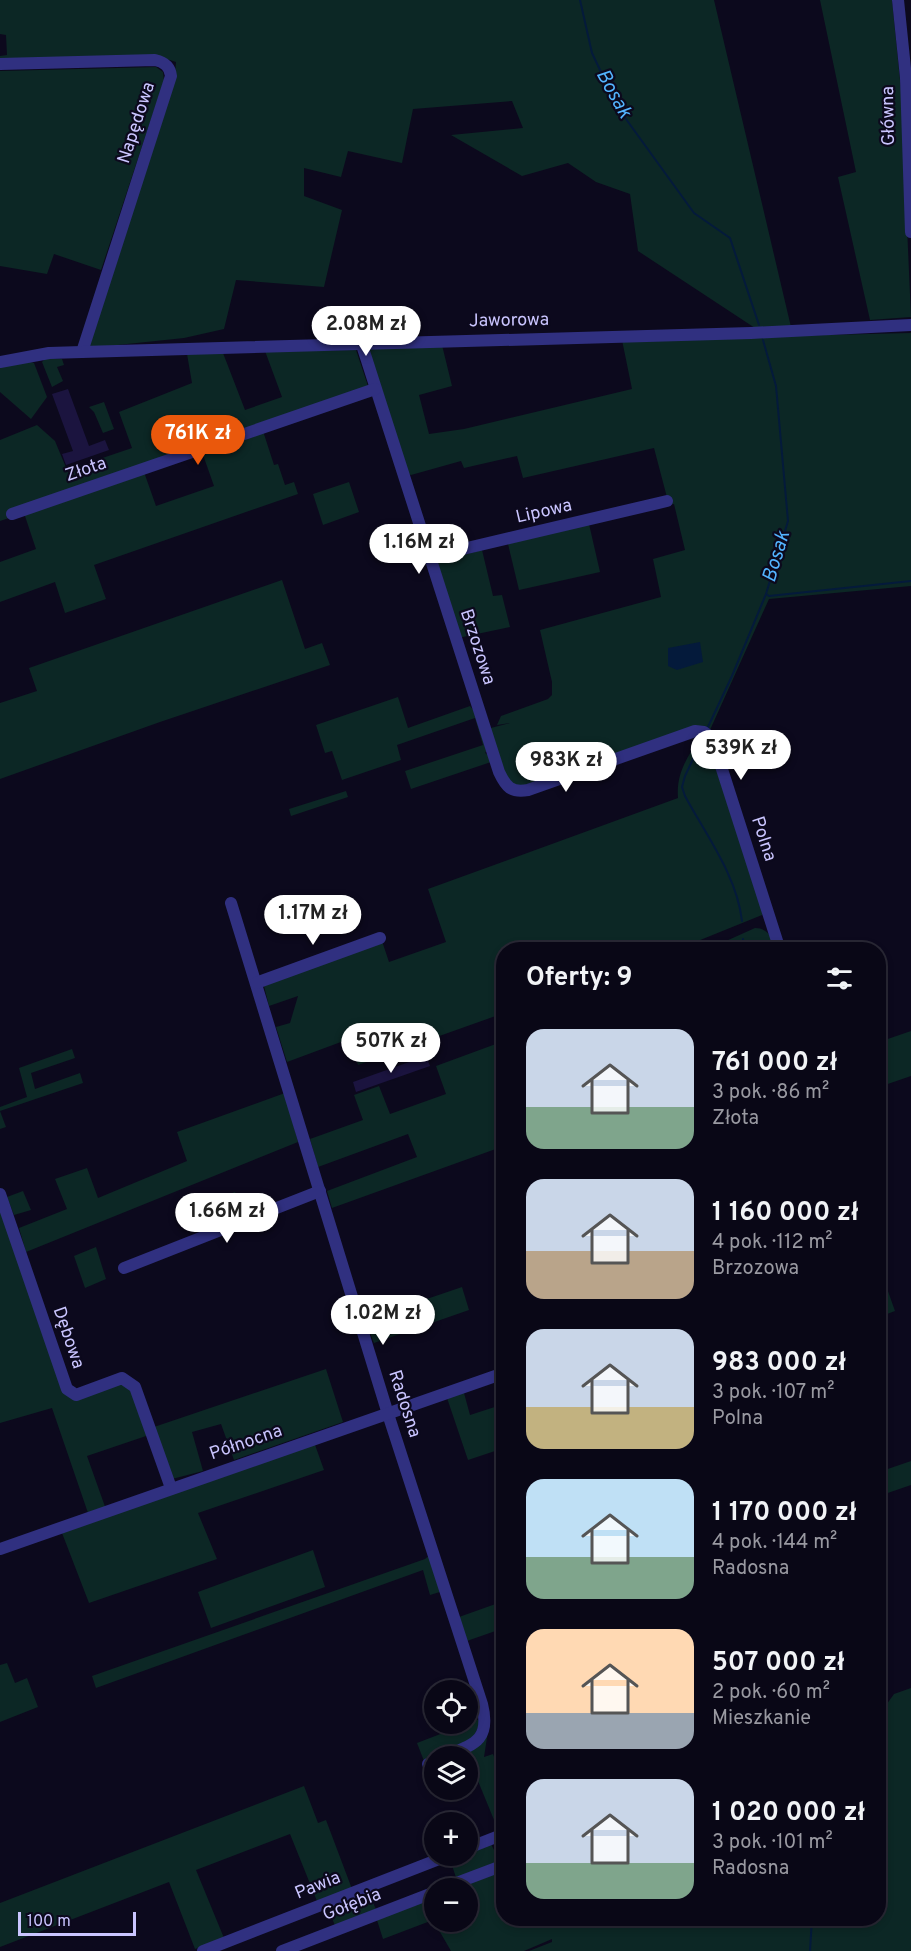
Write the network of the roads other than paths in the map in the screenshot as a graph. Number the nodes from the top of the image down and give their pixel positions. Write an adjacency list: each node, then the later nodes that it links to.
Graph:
1 (898, 0): 3 (street, Główna)
2 (0, 64): 6 (street, Napędowa)
3 (911, 232)
4 (911, 325): 5 (street, Jaworowa)
5 (361, 342): 6 (street, Jaworowa); 8 (street, Brzozowa)
6 (82, 352): 7 (street, Jaworowa)
7 (0, 362)
8 (375, 389): 10 (street, Złota); 11 (street, Brzozowa)
9 (667, 501): 11 (street, Lipowa)
10 (12, 514)
11 (429, 557): 12 (street, Brzozowa)
12 (509, 790): 15 (street, Polna)
13 (231, 903): 16 (street, Radosna)
14 (380, 938): 16 (street)
15 (777, 942)
16 (256, 982): 17 (street, Radosna)
17 (320, 1191): 19 (street); 21 (street, Radosna)
18 (0, 1194): 22 (street, Dębowa)
19 (124, 1268)
20 (496, 1377): 21 (street, Północna)
21 (388, 1414): 22 (street, Północna); 24 (street, Radosna)
22 (171, 1488): 23 (street, Północna)
23 (0, 1549)
24 (468, 1746)
25 (496, 1837): 26 (street)
26 (478, 1844)
27 (424, 1865): 31 (street, Pawia)
28 (496, 1868): 29 (street)
29 (470, 1878)
30 (424, 1896): 32 (street, Gołębia)
31 (203, 1951)
32 (282, 1951)

